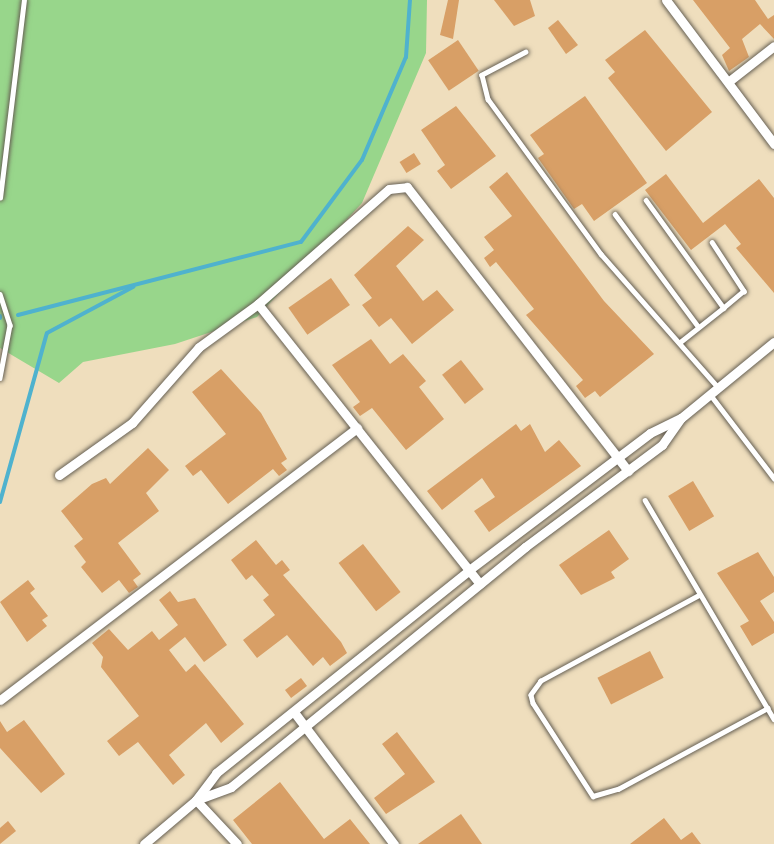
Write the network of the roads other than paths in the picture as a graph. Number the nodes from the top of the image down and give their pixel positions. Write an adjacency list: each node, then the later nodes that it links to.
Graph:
1 (24, 0): 7 (lane)
2 (666, 0): 5 (street)
3 (774, 46): 5 (street)
4 (526, 52): 15 (lane)
5 (728, 82): 6 (street)
6 (774, 144)
7 (0, 198)
8 (646, 200): 13 (lane)
9 (615, 214): 14 (lane)
10 (712, 242): 13 (lane)
11 (0, 294): 17 (lane)
12 (258, 304): 20 (street); 21 (street); 23 (street)
13 (724, 308): 14 (lane)
14 (698, 326): 15 (lane)
15 (681, 342): 18 (lane)
16 (774, 342): 18 (street)
17 (0, 378)
18 (714, 390): 19 (street); 24 (lane)
19 (681, 418): 21 (street); 22 (street)
20 (357, 428): 26 (street); 29 (street)
21 (617, 458): 22 (street); 26 (street)
22 (628, 471): 27 (street)
23 (59, 475)
24 (774, 478)
25 (645, 500): 28 (lane)
26 (469, 570): 27 (street); 31 (street)
27 (480, 584): 33 (street)
28 (700, 595): 30 (lane); 30 (lane)
29 (0, 700)
30 (768, 708): 32 (lane)
31 (294, 712): 33 (street); 34 (street)
32 (774, 719)
33 (305, 727): 34 (street); 37 (street)
34 (196, 800): 35 (street); 36 (street)
35 (144, 844)
36 (237, 844)
37 (394, 844)

